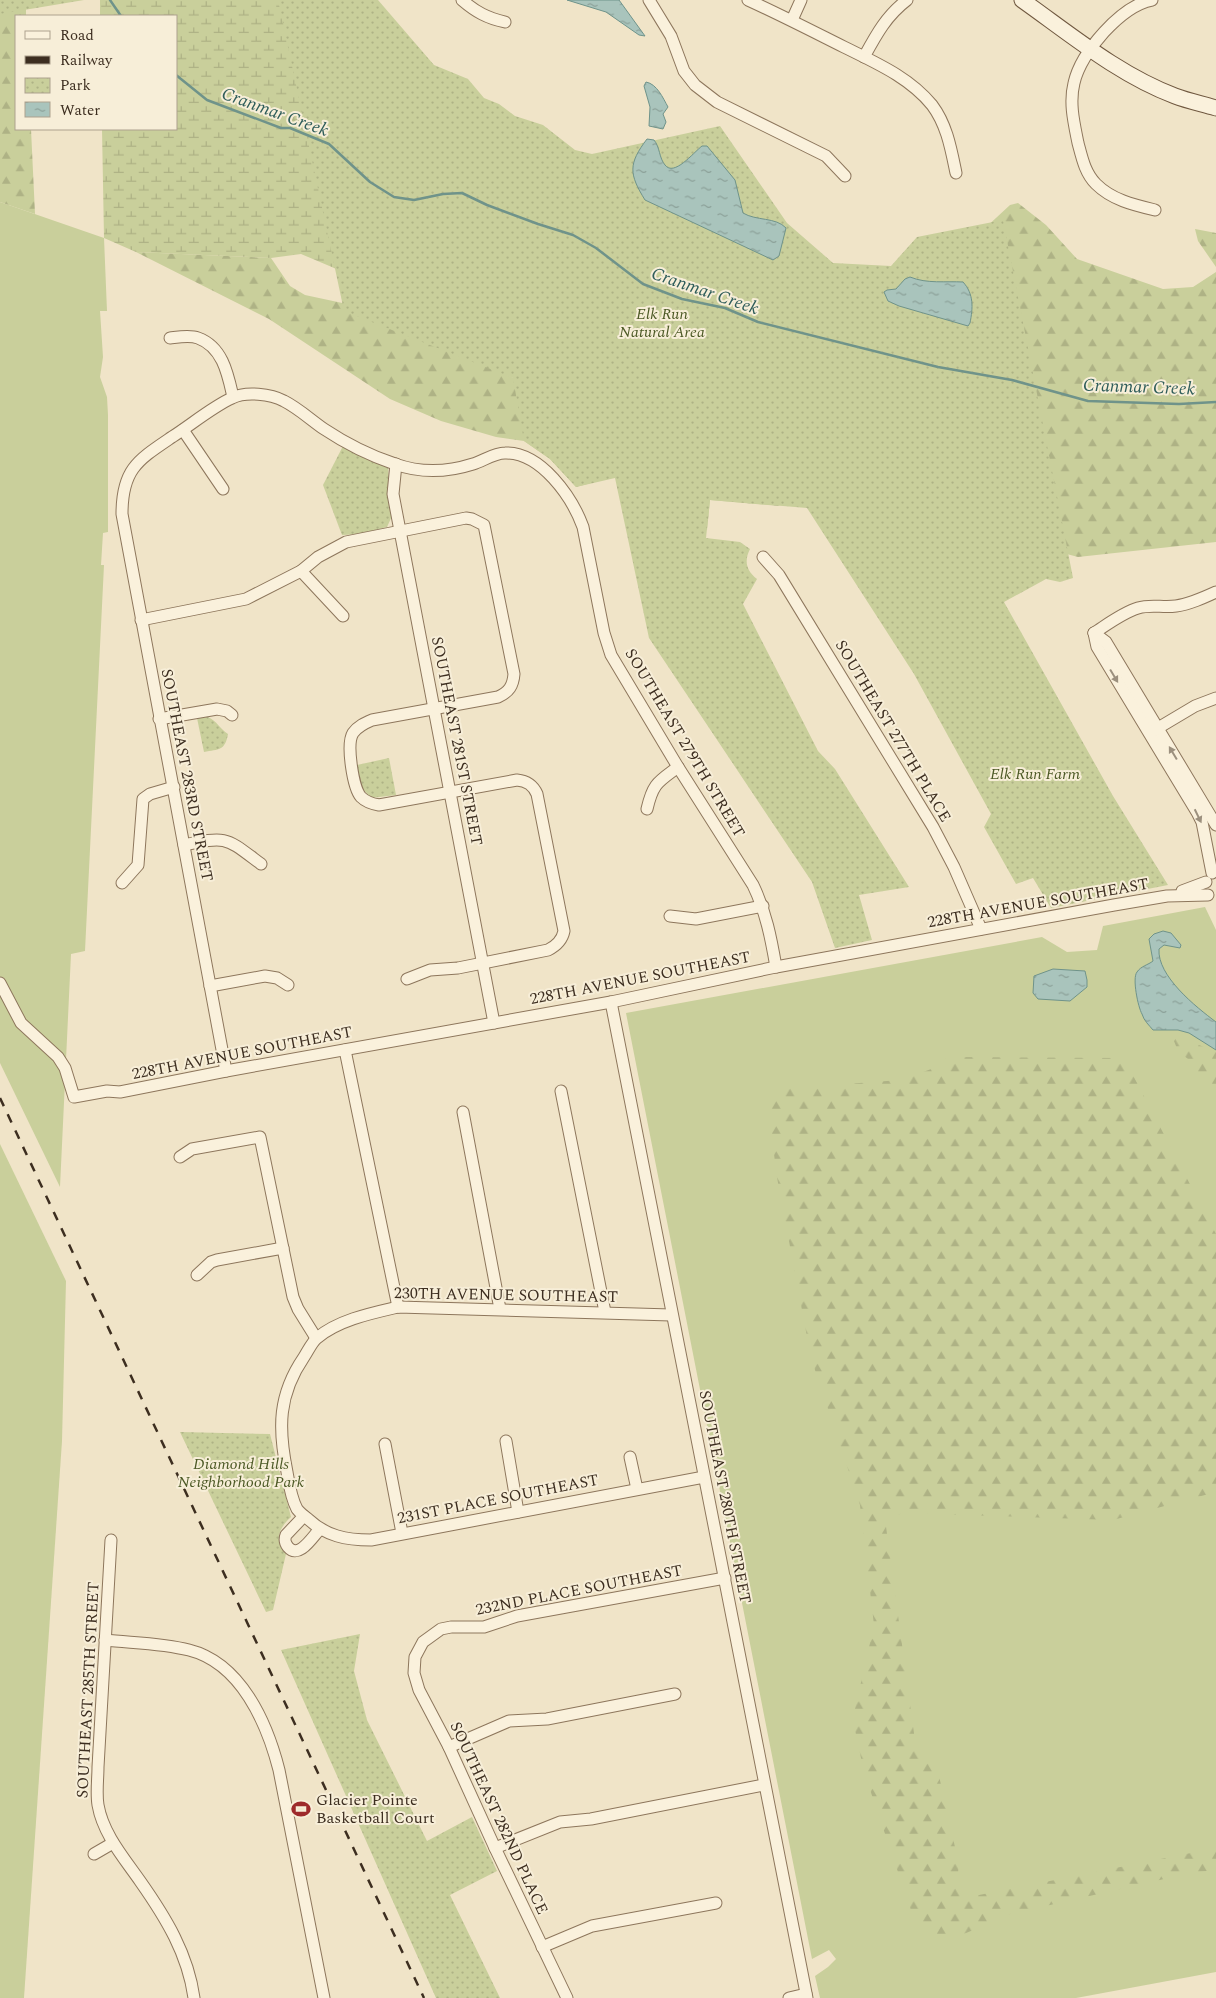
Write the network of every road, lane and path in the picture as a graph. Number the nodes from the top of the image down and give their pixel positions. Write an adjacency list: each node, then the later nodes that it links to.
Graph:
1 (462, 0): 9 (street)
2 (649, 0): 14 (street)
3 (748, 0): 8 (street)
4 (801, 0): 8 (street)
5 (906, 0): 11 (street)
6 (1022, 0): 10 (street)
7 (1152, 0): 10 (street)
8 (792, 20): 11 (street)
9 (505, 22)
10 (1091, 49): 12 (street); 15 (street)
11 (864, 57): 13 (street)
12 (1216, 108)
13 (956, 173)
14 (845, 176)
15 (1155, 210)
16 (170, 338): 17 (street)
17 (233, 397): 18 (street); 19 (street, SOUTHEAST 279TH STREET)
18 (182, 430): 20 (street); 26 (street, SOUTHEAST 283RD STREET)
19 (396, 464): 21 (street, SOUTHEAST 281ST STREET); 32 (street, SOUTHEAST 279TH STREET)
20 (223, 489)
21 (400, 530): 23 (street); 28 (street, SOUTHEAST 281ST STREET); 28 (street)
22 (763, 557): 45 (street, SOUTHEAST 277TH PLACE)
23 (301, 571): 25 (street); 26 (street)
24 (1216, 592): 31 (street)
25 (343, 616)
26 (140, 620): 30 (street, SOUTHEAST 283RD STREET)
27 (1216, 698): 31 (street)
28 (434, 710): 34 (street, SOUTHEAST 281ST STREET); 34 (street)
29 (232, 716): 30 (street)
30 (159, 719): 33 (street, SOUTHEAST 283RD STREET)
31 (1153, 731): 36 (street, one-way to 31); 39 (street, one-way to 39)
32 (678, 768): 35 (street); 43 (street, SOUTHEAST 279TH STREET)
33 (174, 787): 37 (street, SOUTHEAST 283RD STREET); 40 (street)
34 (450, 792): 46 (street, SOUTHEAST 281ST STREET); 46 (street)
35 (647, 808)
36 (1216, 825)
37 (184, 845): 38 (street); 51 (street, SOUTHEAST 283RD STREET)
38 (261, 864)
39 (1211, 876): 41 (street, 228TH AVENUE SOUTHEAST); 42 (street)
40 (122, 883)
41 (1166, 896): 42 (street, 228TH AVENUE SOUTHEAST); 45 (street, 228TH AVENUE SOUTHEAST)
42 (1212, 898)
43 (763, 906): 44 (street); 47 (street, SOUTHEAST 279TH STREET)
44 (670, 916)
45 (981, 929): 47 (street, 228TH AVENUE SOUTHEAST)
46 (483, 963): 48 (street); 53 (street, SOUTHEAST 281ST STREET)
47 (776, 967): 52 (street, 228TH AVENUE SOUTHEAST)
48 (407, 979)
49 (0, 983): 55 (street, 228TH AVENUE SOUTHEAST)
50 (288, 985): 51 (street)
51 (210, 986): 55 (street, SOUTHEAST 283RD STREET)
52 (611, 1002): 53 (street, 228TH AVENUE SOUTHEAST); 64 (street, SOUTHEAST 280TH STREET)
53 (494, 1023): 54 (street, 228TH AVENUE SOUTHEAST)
54 (345, 1050): 55 (street, 228TH AVENUE SOUTHEAST); 61 (street)
55 (226, 1071)
56 (561, 1091): 63 (street)
57 (463, 1112): 62 (street)
58 (180, 1157): 59 (street)
59 (283, 1248): 60 (street); 65 (street)
60 (198, 1275)
61 (398, 1307): 62 (street, 230TH AVENUE SOUTHEAST); 65 (street, 230TH AVENUE SOUTHEAST)
62 (500, 1309): 63 (street, 230TH AVENUE SOUTHEAST)
63 (606, 1312): 64 (street, 230TH AVENUE SOUTHEAST)
64 (671, 1315): 69 (street, SOUTHEAST 280TH STREET)
65 (316, 1338): 72 (street)
66 (506, 1441): 71 (street)
67 (385, 1444): 74 (street)
68 (630, 1457): 70 (street)
69 (704, 1477): 70 (street, 231ST PLACE SOUTHEAST); 76 (street, SOUTHEAST 280TH STREET)
70 (637, 1489): 71 (street, 231ST PLACE SOUTHEAST)
71 (518, 1512): 74 (street, 231ST PLACE SOUTHEAST)
72 (304, 1516): 73 (street, 231ST PLACE SOUTHEAST); 73 (street)
73 (320, 1529): 74 (street, 231ST PLACE SOUTHEAST)
74 (402, 1533)
75 (111, 1540): 77 (street, SOUTHEAST 285TH STREET)
76 (725, 1578): 78 (street, 232ND PLACE SOUTHEAST); 81 (street, SOUTHEAST 280TH STREET)
77 (105, 1640): 82 (street, SOUTHEAST 285TH STREET); 89 (street)
78 (418, 1650): 80 (street, SOUTHEAST 282ND PLACE)
79 (675, 1694): 80 (street)
80 (449, 1748): 83 (street, SOUTHEAST 282ND PLACE)
81 (764, 1785): 83 (street); 87 (street, SOUTHEAST 280TH STREET)
82 (113, 1842): 84 (street); 88 (street, SOUTHEAST 285TH STREET)
83 (495, 1848): 86 (street, SOUTHEAST 282ND PLACE)
84 (94, 1854)
85 (716, 1903): 86 (street)
86 (542, 1947): 90 (street, SOUTHEAST 282ND PLACE)
87 (806, 1996): 91 (street)
88 (194, 1998)
89 (324, 1998)
90 (567, 1998)
91 (789, 1998)

